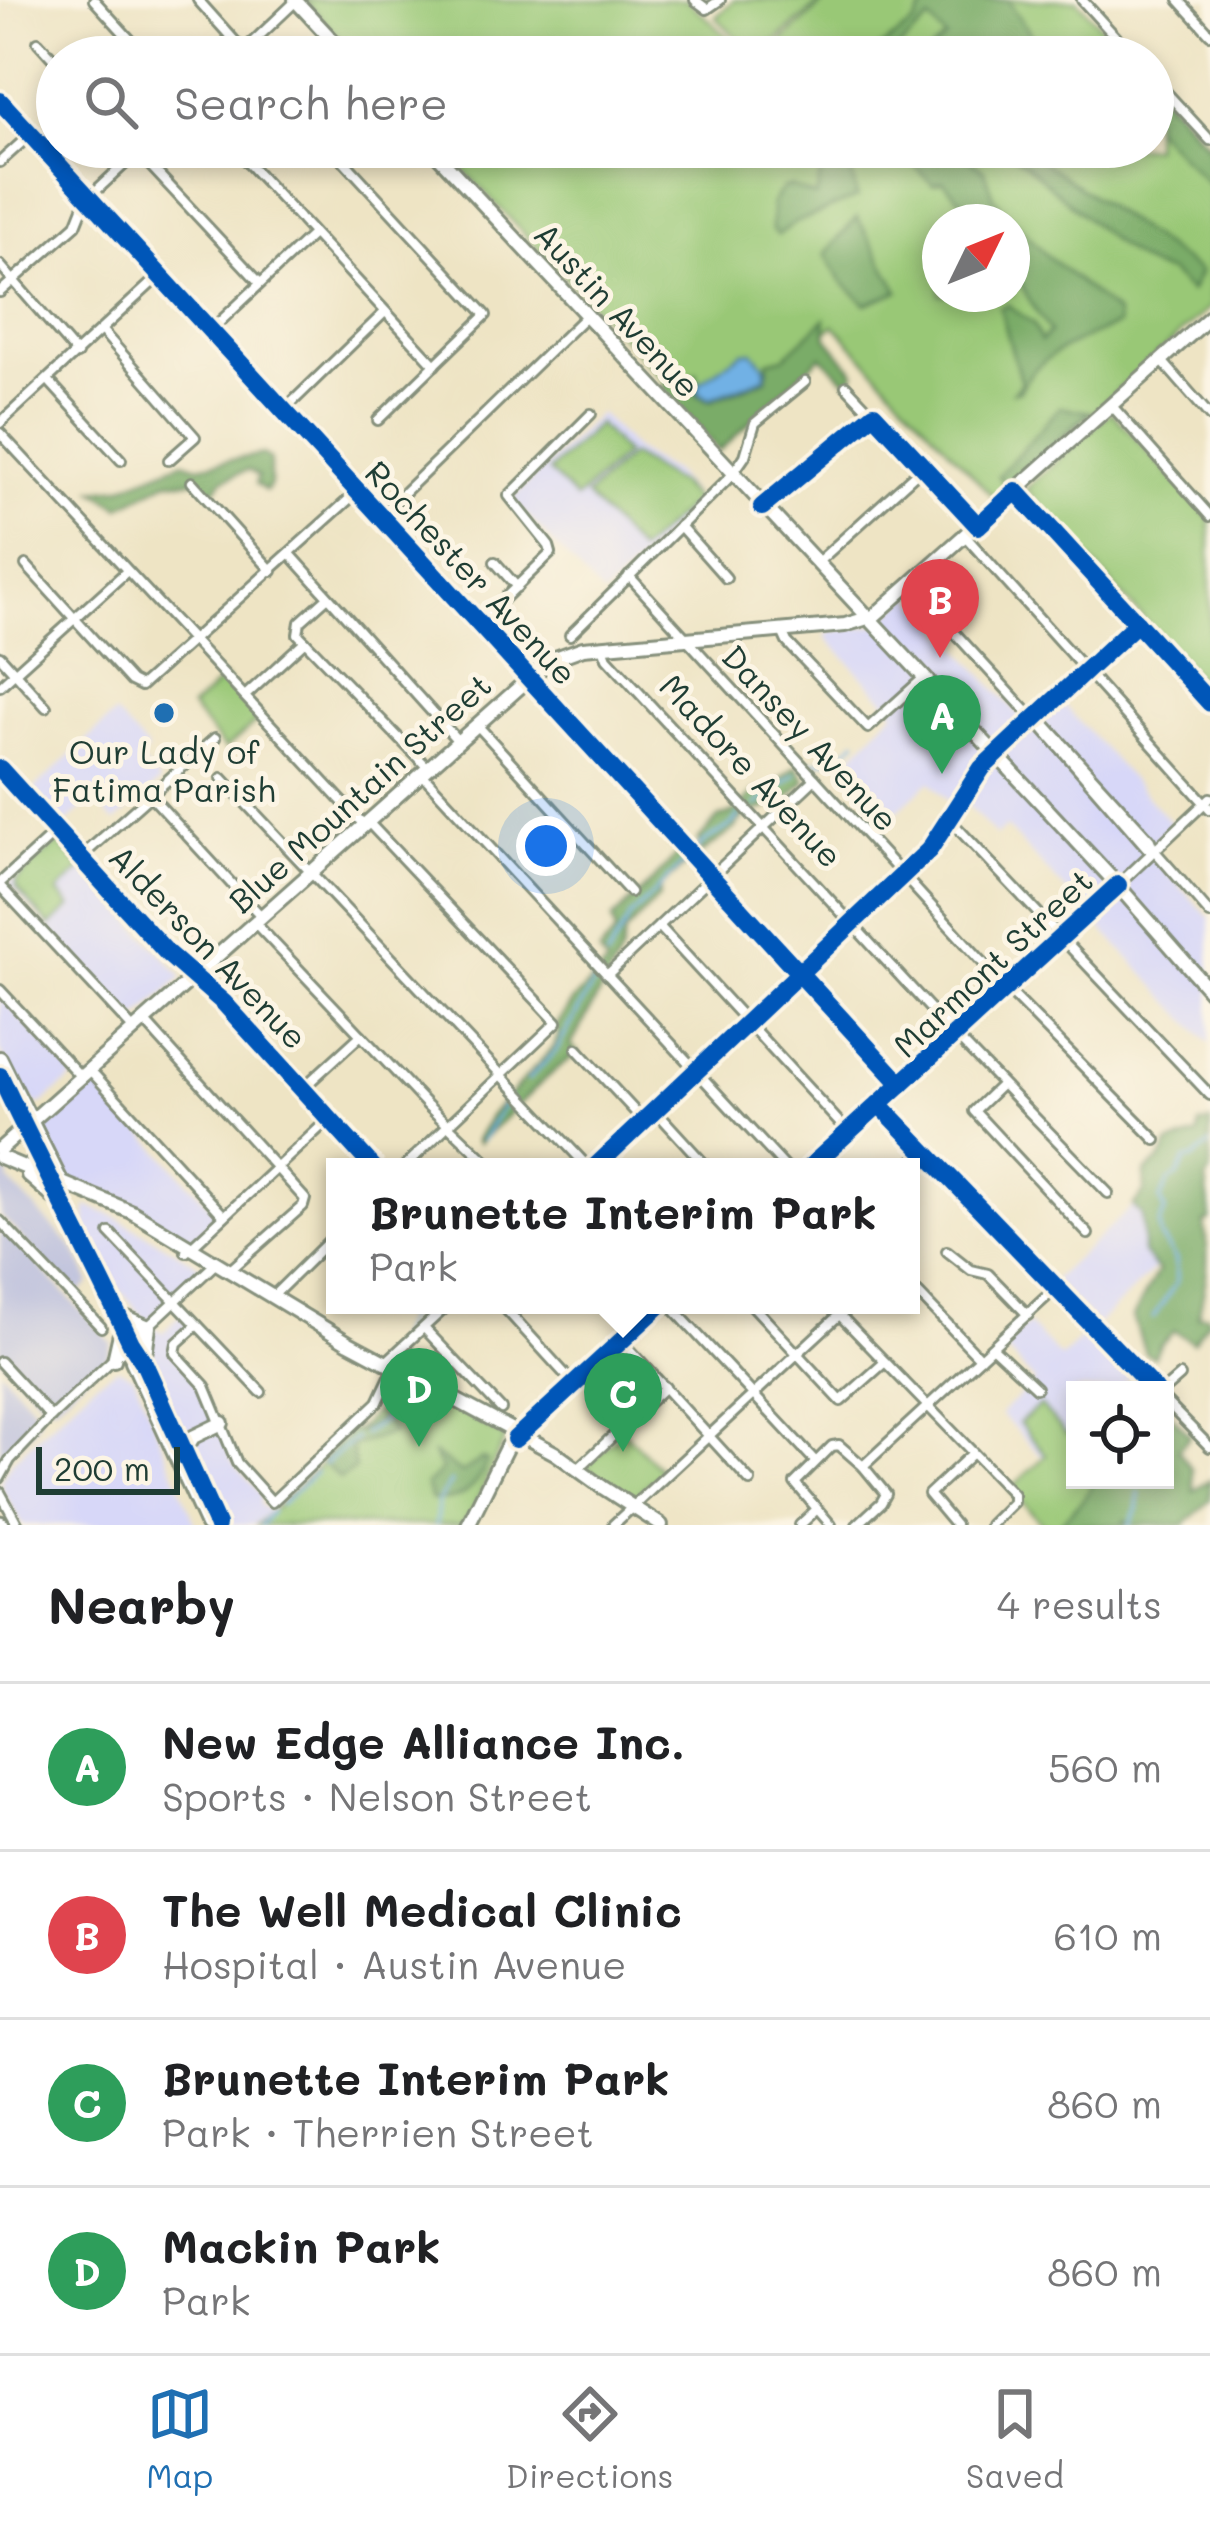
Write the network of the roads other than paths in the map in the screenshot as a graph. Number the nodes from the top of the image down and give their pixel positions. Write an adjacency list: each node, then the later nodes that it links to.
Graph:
1 (94, 0): 9 (street)
2 (198, 0): 10 (street)
3 (695, 0): 4 (street)
4 (720, 0)
5 (1082, 0): 13 (street)
6 (1179, 0): 8 (street)
7 (296, 1): 11 (street); 12 (main road)
8 (1210, 34)
9 (127, 36)
10 (227, 36)
11 (262, 36)
12 (328, 36)
13 (1115, 36)
14 (0, 101): 16 (street, Rochester Avenue)
15 (1174, 101): 18 (street)
16 (31, 134): 17 (street, Rochester Avenue); 19 (street)
17 (36, 140)
18 (1210, 140)
19 (0, 162)
20 (61, 168): 26 (street, Rochester Avenue)
21 (119, 168): 26 (street)
22 (155, 168): 31 (street)
23 (252, 168): 27 (street)
24 (350, 168): 40 (street)
25 (449, 168): 34 (main road, Austin Avenue)
26 (88, 198): 29 (street, Rochester Avenue); 30 (street)
27 (313, 233): 31 (street); 33 (street)
28 (0, 265): 30 (street)
29 (159, 276): 36 (street); 37 (street, Rochester Avenue)
30 (13, 280): 32 (street); 38 (street)
31 (260, 283): 37 (street)
32 (0, 292)
33 (386, 312): 40 (street); 45 (street)
34 (586, 316): 55 (main road, Austin Avenue); 61 (street)
35 (1210, 316): 39 (main road)
36 (102, 331): 38 (street); 53 (street)
37 (209, 332): 45 (street, Rochester Avenue)
38 (77, 353): 41 (street)
39 (1162, 361): 44 (main road); 48 (street)
40 (435, 364): 49 (street)
41 (48, 380): 50 (street); 52 (street)
42 (805, 382): 55 (street)
43 (846, 386): 46 (street)
44 (1112, 406): 57 (main road); 60 (street)
45 (282, 412): 58 (street, Rochester Avenue)
46 (874, 413): 54 (street); 59 (street)
47 (591, 414): 74 (street)
48 (1209, 414)
49 (378, 420)
50 (0, 423)
51 (0, 433): 70 (street)
52 (121, 460)
53 (170, 460)
54 (924, 466): 63 (street); 67 (street)
55 (732, 475): 59 (main road, Austin Avenue); 62 (street)
56 (192, 482): 69 (street)
57 (1016, 491): 63 (main road); 78 (street)
58 (356, 493): 61 (street, Rochester Avenue); 65 (street)
59 (763, 508): 67 (main road, Austin Avenue); 77 (main road, Austin Avenue)
60 (1210, 516)
61 (379, 518): 79 (street, Rochester Avenue)
62 (680, 526): 71 (street); 72 (street)
63 (978, 526): 64 (main road)
64 (965, 537): 73 (main road); 87 (street)
65 (290, 554): 69 (street); 75 (street)
66 (495, 562): 74 (street)
67 (817, 562): 77 (main road, Austin Avenue)
68 (26, 565): 76 (street)
69 (272, 571): 84 (street)
70 (126, 572): 76 (street); 84 (street)
71 (629, 576): 81 (street); 82 (street, Dansey Avenue)
72 (726, 578)
73 (912, 586): 77 (main road); 95 (street)
74 (517, 587): 79 (street)
75 (328, 597): 83 (street); 98 (street)
76 (75, 619): 84 (street); 88 (street)
77 (866, 620): 80 (main road, Blue Mountain Street); 90 (main road, Austin Avenue)
78 (1137, 623): 87 (street); 93 (street)
79 (476, 625): 89 (street, Rochester Avenue)
80 (782, 631): 82 (main road, Blue Mountain Street); 90 (street)
81 (570, 635)
82 (686, 638): 85 (main road, Blue Mountain Street); 103 (street, Dansey Avenue)
83 (305, 641): 92 (street); 101 (street)
84 (193, 643): 92 (street)
85 (603, 646): 89 (main road, Blue Mountain Street); 108 (street, Madore Avenue)
86 (0, 656): 88 (street)
87 (1086, 671): 95 (street); 105 (street)
88 (15, 672): 91 (street); 94 (street)
89 (526, 678): 96 (main road, Blue Mountain Street); 114 (street, Rochester Avenue)
90 (924, 681): 99 (main road, Austin Avenue)
91 (0, 686)
92 (245, 696): 107 (street)
93 (1210, 703)
94 (46, 707)
95 (1036, 719): 99 (street); 110 (street)
96 (476, 725): 98 (main road, Blue Mountain Street); 117 (street)
97 (215, 738): 104 (street)
98 (458, 741): 101 (main road, Blue Mountain Street)
99 (994, 758): 106 (street); 116 (main road, Austin Avenue)
100 (0, 769): 109 (street, Alderson Avenue)
101 (425, 771): 107 (main road, Blue Mountain Street); 124 (street)
102 (222, 778): 112 (street)
103 (815, 779): 108 (street); 113 (street, Dansey Avenue)
104 (150, 795): 111 (street); 119 (street)
105 (1208, 803): 110 (street, Marmont Street)
106 (950, 820): 113 (street); 122 (street)
107 (366, 824): 112 (main road, Blue Mountain Street); 137 (street)
108 (762, 828): 114 (street); 120 (street, Madore Avenue)
109 (57, 831): 111 (street, Alderson Avenue); 115 (street)
110 (1154, 850): 116 (street, Marmont Street); 118 (street)
111 (81, 857): 125 (street, Alderson Avenue)
112 (311, 872): 119 (main road, Blue Mountain Street); 137 (street)
113 (904, 875): 120 (street); 126 (street, Dansey Avenue)
114 (711, 877): 121 (street); 123 (street, Rochester Avenue)
115 (0, 884): 130 (street)
116 (1116, 887): 122 (main road, Marmont Street); 128 (main road, Austin Avenue)
117 (630, 892)
118 (1210, 914)
119 (258, 920): 125 (main road, Blue Mountain Street); 131 (street)
120 (851, 924): 123 (street); 132 (street, Madore Avenue)
121 (659, 926): 124 (street); 129 (street)
122 (1059, 939): 126 (main road, Marmont Street); 142 (street)
123 (798, 974): 129 (street); 139 (street, Rochester Avenue)
124 (607, 975): 135 (street)
125 (195, 978): 130 (main road, Blue Mountain Street); 141 (street, Alderson Avenue)
126 (1006, 987): 132 (main road, Marmont Street); 150 (street, Dansey Avenue)
127 (0, 990): 136 (street)
128 (1210, 991)
129 (747, 1022): 135 (street); 149 (street)
130 (140, 1026): 136 (main road, Blue Mountain Street); 162 (street)
131 (361, 1035): 141 (street); 147 (street)
132 (955, 1035): 139 (main road, Marmont Street); 140 (street, Madore Avenue)
133 (578, 1049): 146 (street)
134 (0, 1058): 148 (main road)
135 (696, 1070): 144 (street); 159 (street)
136 (86, 1074): 148 (main road, Blue Mountain Street); 167 (street)
137 (502, 1074): 147 (street); 156 (street)
138 (0, 1077): 148 (main road)
139 (901, 1084): 143 (main road, Marmont Street)
140 (1001, 1085): 165 (street, Madore Avenue); 170 (street)
141 (302, 1089): 145 (street, Alderson Avenue)
142 (1210, 1095)
143 (879, 1104): 149 (main road, Marmont Street); 151 (street)
144 (654, 1109): 146 (street); 158 (street)
145 (329, 1119): 153 (street, Alderson Avenue); 162 (street)
146 (643, 1120): 157 (street)
147 (449, 1125): 154 (street); 155 (street)
148 (28, 1126): 152 (main road, Blue Mountain Street); 164 (main road)
149 (848, 1132): 160 (main road, Marmont Street)
150 (1156, 1140)
151 (923, 1151): 161 (street); 176 (street)
152 (0, 1157): 163 (main road); 164 (main road)
153 (365, 1158)
154 (414, 1158)
155 (483, 1158)
156 (582, 1158)
157 (601, 1158)
158 (699, 1158)
159 (777, 1158)
160 (820, 1158)
161 (916, 1158)
162 (277, 1168): 167 (street); 175 (street)
163 (28, 1175): 164 (main road); 166 (main road)
164 (55, 1183): 166 (main road); 172 (main road)
165 (1108, 1192)
166 (66, 1207): 188 (main road)
167 (224, 1216): 172 (street)
168 (0, 1221): 191 (street)
169 (110, 1233): 179 (street)
170 (1088, 1234)
171 (326, 1244): 178 (street)
172 (189, 1250): 174 (main road)
173 (947, 1251): 187 (street)
174 (214, 1265): 175 (main road); 179 (street)
175 (232, 1275): 178 (main road)
176 (1056, 1288): 187 (street); 205 (street)
177 (920, 1295): 198 (street)
178 (271, 1298): 203 (main road)
179 (175, 1301): 189 (street); 192 (street)
180 (439, 1314): 193 (street)
181 (510, 1314): 207 (street)
182 (627, 1314): 190 (street)
183 (651, 1314): 190 (main road)
184 (678, 1314): 211 (street)
185 (761, 1314): 197 (street)
186 (838, 1315): 197 (street); 201 (street)
187 (1028, 1315): 196 (street)
188 (120, 1319): 192 (main road); 195 (main road); 199 (main road)
189 (197, 1325): 210 (street); 216 (street)
190 (638, 1326): 194 (main road)
191 (101, 1327)
192 (149, 1327): 195 (street); 202 (main road)
193 (424, 1328): 203 (street); 213 (street)
194 (622, 1341): 207 (main road); 208 (street)
195 (131, 1343): 199 (street); 202 (main road)
196 (993, 1348): 198 (street); 209 (street)
197 (796, 1354): 201 (street); 211 (street)
198 (980, 1358): 212 (street)
199 (112, 1361): 202 (main road); 215 (street)
200 (0, 1362): 215 (street)
201 (885, 1362): 212 (street)
202 (139, 1365): 220 (main road); 233 (main road)
203 (389, 1366): 216 (street); 218 (main road)
204 (1180, 1376): 206 (street)
205 (1151, 1381)
206 (1173, 1381)
207 (575, 1385): 218 (main road)
208 (665, 1387): 217 (street); 224 (street)
209 (1036, 1388)
210 (261, 1392)
211 (753, 1395): 217 (street); 222 (street)
212 (928, 1406): 221 (street); 223 (street)
213 (500, 1409)
214 (1174, 1409): 219 (street)
215 (51, 1418): 225 (street)
216 (222, 1424): 220 (main road)
217 (709, 1436): 226 (street); 229 (street)
218 (518, 1437): 224 (main road); 227 (main road); 235 (main road)
219 (1210, 1447)
220 (185, 1451): 234 (main road)
221 (973, 1453): 242 (street); 243 (street)
222 (815, 1461): 223 (street); 230 (street)
223 (863, 1466): 231 (street)
224 (579, 1468): 227 (main road)
225 (0, 1478)
226 (750, 1481)
227 (602, 1487): 229 (main road)
228 (0, 1492): 232 (street)
229 (633, 1507): 236 (street); 237 (main road)
230 (817, 1509): 238 (street); 239 (street)
231 (867, 1516): 240 (street); 241 (street)
232 (18, 1525)
233 (207, 1525)
234 (217, 1525)
235 (468, 1525)
236 (613, 1525)
237 (661, 1525)
238 (800, 1525)
239 (831, 1525)
240 (857, 1525)
241 (876, 1525)
242 (955, 1525)
243 (990, 1525)

